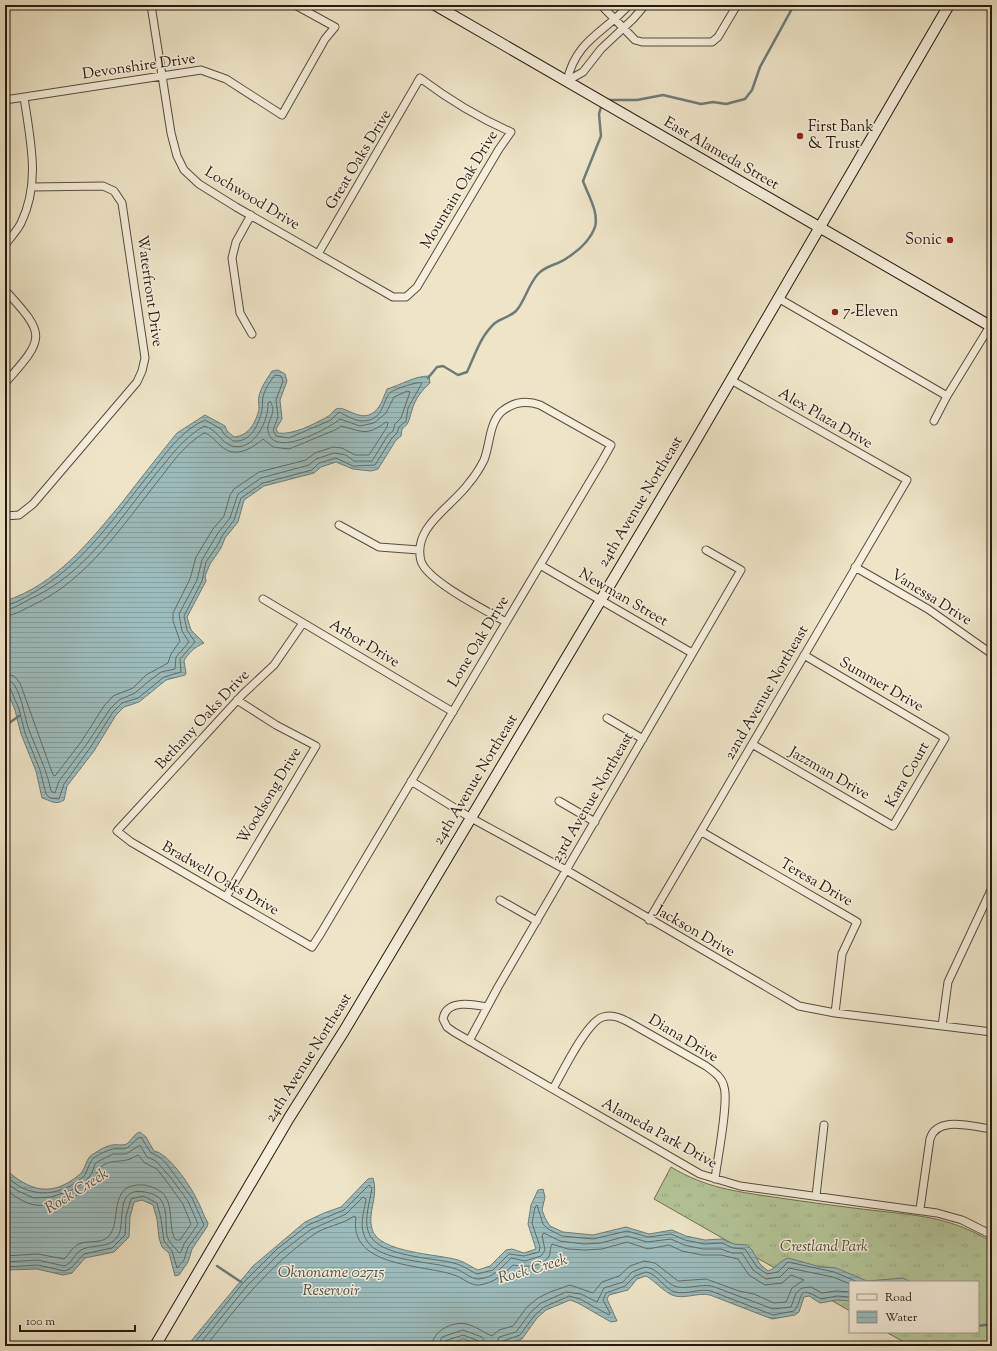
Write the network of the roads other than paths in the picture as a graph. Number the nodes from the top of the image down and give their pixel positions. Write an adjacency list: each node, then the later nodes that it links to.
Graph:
1 (151, 5): 11 (street, Lochwood Drive)
2 (295, 5): 11 (street, Devonshire Drive)
3 (435, 5): 13 (street, East Alameda Street)
4 (601, 5): 9 (street)
5 (629, 5): 9 (street)
6 (645, 5): 10 (street)
7 (738, 5): 10 (street)
8 (949, 5): 18 (street, 24th Avenue Northeast)
9 (614, 19): 10 (street); 13 (street)
10 (623, 29): 13 (street)
11 (163, 75): 14 (street, Devonshire Drive); 17 (street, Lochwood Drive)
12 (420, 78): 20 (street, Great Oaks Drive); 22 (street, Mountain Oak Drive)
13 (567, 81): 18 (street, East Alameda Street)
14 (24, 97): 15 (street, Devonshire Drive); 16 (street)
15 (5, 100)
16 (33, 187): 19 (street); 31 (street, Waterfront Drive)
17 (251, 215): 20 (street, Lochwood Drive); 25 (street)
18 (819, 229): 23 (street, 24th Avenue Northeast); 24 (street, East Alameda Street)
19 (5, 245)
20 (318, 254): 22 (street, Lochwood Drive)
21 (5, 290): 27 (street)
22 (393, 297)
23 (778, 298): 26 (street, 24th Avenue Northeast); 28 (street)
24 (991, 327): 28 (street)
25 (252, 334)
26 (731, 380): 30 (street, Alex Plaza Drive); 38 (street, 24th Avenue Northeast)
27 (5, 383)
28 (946, 396): 29 (street)
29 (934, 421)
30 (907, 480): 36 (street, 22nd Avenue Northeast)
31 (5, 516)
32 (339, 525): 33 (street)
33 (419, 550): 35 (street, Lone Oak Drive); 39 (street)
34 (706, 550): 41 (street, 23rd Avenue Northeast)
35 (540, 565): 38 (street, Newman Street); 39 (street, Lone Oak Drive)
36 (855, 567): 42 (street, Vanessa Drive); 43 (street, 22nd Avenue Northeast)
37 (263, 599): 40 (street, Arbor Drive)
38 (600, 601): 41 (street, Newman Street); 52 (street, 24th Avenue Northeast)
39 (506, 622): 45 (street, Lone Oak Drive)
40 (303, 623): 44 (street, Bethany Oaks Drive); 45 (street, Arbor Drive)
41 (692, 653): 47 (street, 23rd Avenue Northeast)
42 (992, 654)
43 (804, 655): 48 (street, Summer Drive); 49 (street, 22nd Avenue Northeast)
44 (237, 700): 55 (street, Bethany Oaks Drive); 59 (street, Woodsong Drive)
45 (452, 712): 50 (street, Lone Oak Drive)
46 (607, 718): 47 (street)
47 (643, 738): 53 (street, 23rd Avenue Northeast)
48 (945, 738): 54 (street, Kara Court)
49 (752, 744): 54 (street, Jazzman Drive); 56 (street, 22nd Avenue Northeast)
50 (411, 781): 52 (street, Jackson Drive); 63 (street, Lone Oak Drive)
51 (559, 801): 53 (street)
52 (471, 818): 57 (street, Jackson Drive); 76 (street, 24th Avenue Northeast)
53 (595, 822): 57 (street, 23rd Avenue Northeast)
54 (893, 826)
55 (117, 831): 59 (street, Bradwell Oaks Drive)
56 (702, 832): 61 (street, 22nd Avenue Northeast); 65 (street, Teresa Drive)
57 (566, 870): 61 (street, Jackson Drive); 62 (street, 23rd Avenue Northeast)
58 (992, 889): 66 (street)
59 (226, 897): 63 (street, Bradwell Oaks Drive)
60 (500, 900): 62 (street)
61 (649, 920): 65 (street, Jackson Drive)
62 (537, 921): 64 (street, 23rd Avenue Northeast)
63 (312, 947)
64 (487, 1007): 68 (street, 23rd Avenue Northeast); 68 (street, Alameda Park Drive)
65 (835, 1013): 66 (street, Jackson Drive)
66 (942, 1026): 67 (street, Jackson Drive)
67 (992, 1032)
68 (469, 1041): 69 (street, Alameda Park Drive)
69 (552, 1089): 72 (street, Alameda Park Drive); 72 (street, Diana Drive)
70 (824, 1125): 73 (street)
71 (992, 1129): 74 (street)
72 (714, 1179): 73 (street, Alameda Park Drive)
73 (816, 1196): 74 (street, Alameda Park Drive)
74 (920, 1210): 75 (street, Alameda Park Drive)
75 (992, 1235)
76 (156, 1346)

